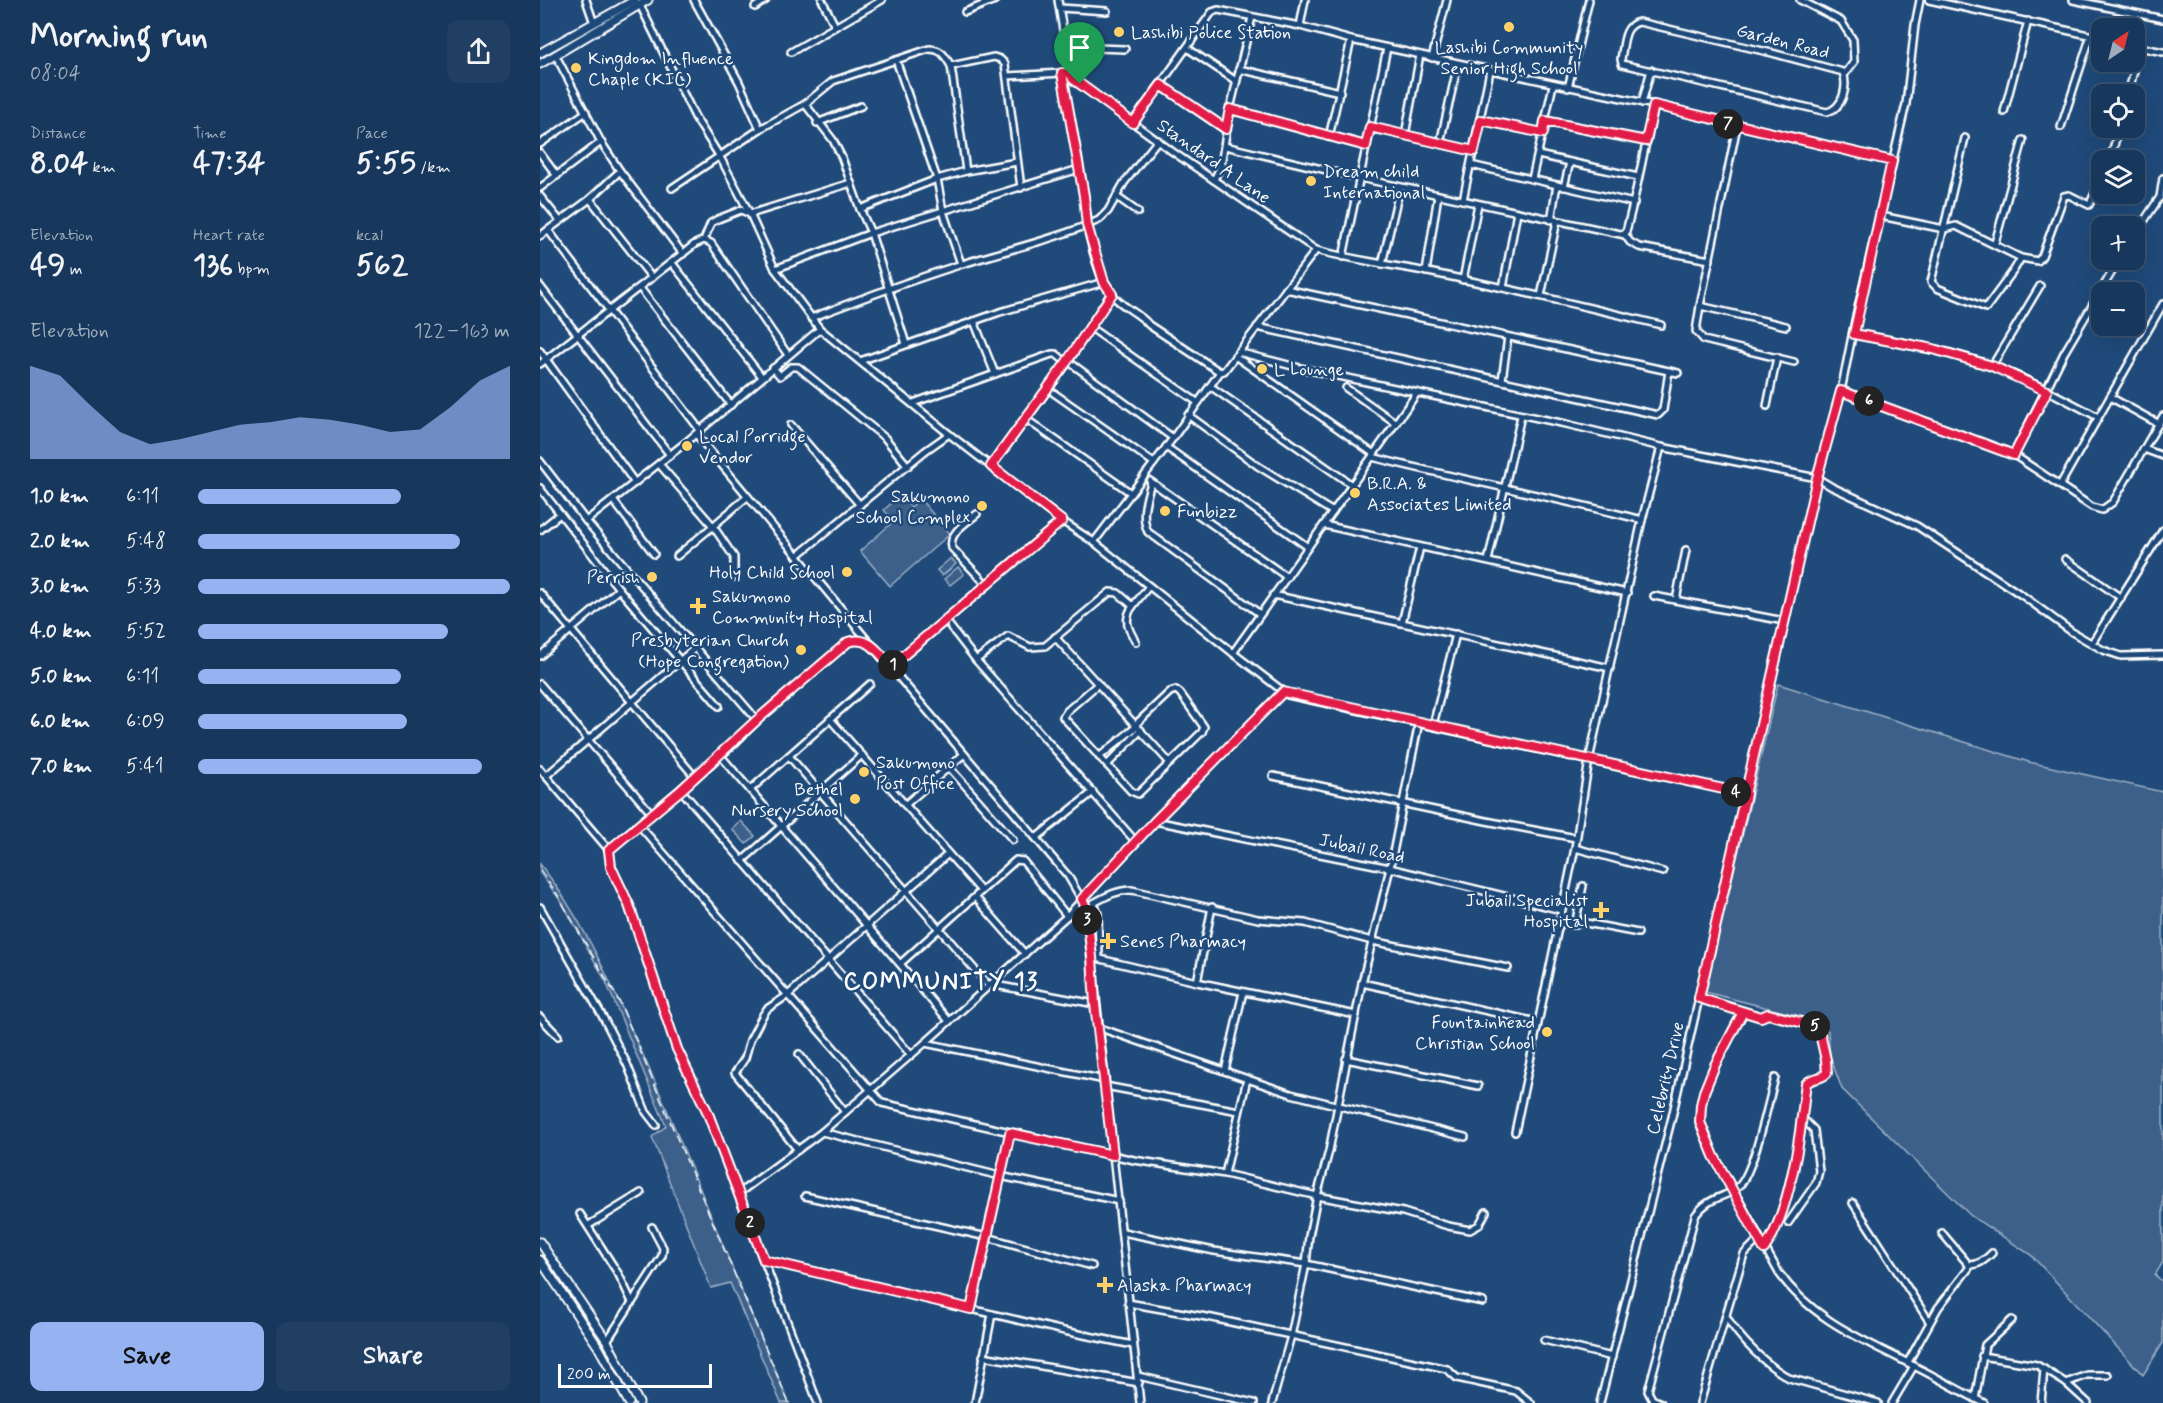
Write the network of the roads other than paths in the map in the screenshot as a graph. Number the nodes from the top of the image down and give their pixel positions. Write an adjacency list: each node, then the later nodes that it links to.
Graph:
1 (586, 0): 24 (street)
2 (648, 0): 16 (main road)
3 (694, 0): 70 (street)
4 (766, 0): 17 (street)
5 (822, 0): 25 (street)
6 (882, 0): 25 (street)
7 (995, 0): 20 (street)
8 (1058, 0): 18 (street)
9 (1305, 0): 26 (street)
10 (1447, 0): 39 (street)
11 (1589, 0): 54 (street)
12 (1800, 0): 50 (street)
13 (1920, 0): 88 (street, Celebrity Drive)
14 (1929, 0): 23 (street)
15 (2073, 0): 22 (street)
16 (638, 2): 24 (main road); 38 (main road); 87 (street)
17 (755, 7)
18 (1060, 8): 19 (street); 29 (street)
19 (1107, 11)
20 (965, 12)
21 (1252, 17): 26 (street); 30 (street); 44 (street)
22 (2163, 19)
23 (2028, 21): 27 (street); 62 (street)
24 (594, 23): 36 (main road)
25 (835, 26): 34 (street)
26 (1300, 27): 28 (street)
27 (2091, 35): 69 (street)
28 (1351, 40): 31 (street); 55 (street)
29 (1066, 47): 32 (street); 48 (street)
30 (1187, 48): 51 (street); 52 (street)
31 (1387, 48): 37 (street); 68 (street)
32 (1125, 49)
33 (2145, 49): 35 (street)
34 (791, 51)
35 (2163, 52)
36 (540, 54)
37 (1420, 55): 39 (street); 73 (street)
38 (556, 56): 41 (main road); 61 (street)
39 (1432, 58): 42 (street)
40 (896, 60): 43 (street); 57 (street); 99 (street)
41 (540, 64)
42 (1458, 64): 46 (street); 80 (street)
43 (951, 66): 49 (street); 94 (street)
44 (1239, 69): 51 (street); 55 (street)
45 (1651, 70): 50 (street, Garden Road); 50 (street, Garden Road); 56 (street)
46 (1490, 71): 53 (street); 63 (street)
47 (1062, 73): 48 (street); 49 (street); 92 (street)
48 (1070, 73): 66 (street, Standard A Lane)
49 (1007, 75): 89 (street)
50 (1844, 75)
51 (1236, 81): 60 (street)
52 (1161, 85): 66 (street); 71 (street)
53 (1553, 85): 54 (street); 64 (street)
54 (1568, 88): 56 (street)
55 (1340, 92): 74 (street)
56 (1642, 103): 58 (street)
57 (805, 104): 65 (street); 70 (street)
58 (1654, 105): 67 (street); 78 (street)
59 (861, 106): 65 (street)
60 (1230, 109): 71 (street); 74 (street)
61 (586, 112): 79 (street); 81 (street)
62 (2004, 112)
63 (1481, 120): 72 (street); 84 (street)
64 (1545, 121): 72 (street); 78 (street)
65 (818, 123): 102 (street)
66 (1133, 123): 76 (street, Standard A Lane)
67 (1737, 126): 88 (street); 137 (street)
68 (1370, 127): 73 (street); 83 (street)
69 (2061, 127)
70 (760, 129): 87 (street)
71 (1226, 129): 82 (street)
72 (1543, 133): 86 (street)
73 (1406, 135): 80 (street)
74 (1329, 137): 83 (street)
75 (1965, 138): 126 (street)
76 (1158, 140): 101 (street, Standard A Lane); 110 (street)
77 (2023, 140): 132 (street)
78 (1646, 141): 96 (street)
79 (601, 142): 93 (street); 95 (street)
80 (1440, 143): 84 (street)
81 (540, 144)
82 (1225, 146): 97 (street); 101 (street)
83 (1366, 146): 97 (street)
84 (1474, 151): 91 (street)
85 (540, 153): 95 (street)
86 (1538, 155): 90 (street); 100 (street)
87 (720, 157): 106 (street); 120 (street)
88 (1892, 161): 121 (street, Celebrity Drive)
89 (1017, 162): 94 (street); 107 (street)
90 (1569, 162): 96 (street); 103 (street)
91 (1471, 165): 100 (street); 112 (street)
92 (1079, 170): 107 (street); 125 (street)
93 (620, 171): 111 (street); 134 (street)
94 (966, 171): 99 (street)
95 (557, 176): 105 (street)
96 (1638, 177): 114 (street)
97 (1360, 178): 104 (street); 135 (street)
98 (2163, 178): 123 (street)
99 (937, 179): 116 (street); 117 (street)
100 (1532, 179): 103 (street)
101 (1214, 180): 133 (street, Standard A Lane)
102 (851, 183): 116 (street); 120 (street)
103 (1561, 186): 114 (street); 122 (street)
104 (1401, 187): 108 (street); 140 (street)
105 (540, 188)
106 (672, 188)
107 (1021, 188): 117 (street)
108 (1438, 195): 112 (street); 143 (street)
109 (540, 196): 124 (street)
110 (1117, 197): 118 (street); 125 (street)
111 (590, 199): 124 (street); 144 (street)
112 (1463, 201): 115 (street)
113 (2091, 201): 136 (street)
114 (1634, 203): 129 (street)
115 (1478, 204): 119 (street); 145 (street)
116 (860, 209): 128 (street)
117 (943, 211): 128 (street); 139 (street)
118 (1138, 212)
119 (1517, 212): 122 (street); 151 (street)
120 (750, 214): 131 (street); 141 (street)
121 (1881, 216): 126 (street); 165 (street, Celebrity Drive)
122 (1554, 220): 129 (street); 154 (street)
123 (2145, 220)
124 (560, 221): 127 (street)
125 (1087, 225): 139 (street); 146 (street)
126 (1944, 229): 132 (street); 136 (street)
127 (548, 230): 130 (street); 157 (street)
128 (871, 233): 141 (street); 150 (street)
129 (1625, 235): 137 (street)
130 (540, 236)
131 (704, 240): 134 (street); 171 (street)
132 (1995, 243): 136 (street)
133 (1316, 250): 135 (street, Standard A Lane); 152 (street)
134 (683, 254): 138 (street)
135 (1343, 257): 140 (street, Standard A Lane)
136 (2021, 258)
137 (1710, 260): 156 (street)
138 (672, 262): 144 (street); 184 (street)
139 (961, 264): 150 (street)
140 (1382, 264): 143 (street, Standard A Lane)
141 (776, 269): 158 (street)
142 (2114, 270): 190 (street)
143 (1426, 272): 145 (street, Standard A Lane)
144 (652, 278): 149 (street)
145 (1464, 280): 151 (street, Standard A Lane)
146 (1104, 282): 153 (street); 159 (street)
147 (540, 286): 166 (street)
148 (2040, 286): 178 (street)
149 (640, 288): 157 (street); 195 (street)
150 (890, 288): 158 (street); 168 (street)
151 (1503, 288): 154 (street, Standard A Lane)
152 (1286, 289): 162 (street); 167 (street)
153 (1112, 294): 163 (street); 181 (street)
154 (1541, 296): 160 (street, Standard A Lane)
155 (2163, 304): 192 (street)
156 (1700, 306): 161 (street); 172 (street)
157 (610, 310): 166 (street); 205 (street)
158 (811, 318): 164 (street)
159 (974, 321): 168 (street); 183 (street)
160 (1661, 325)
161 (1786, 326)
162 (1257, 327): 170 (street); 185 (street)
163 (1091, 328): 176 (street); 193 (street)
164 (820, 329): 171 (street); 174 (street)
165 (1854, 334): 178 (street); 189 (street, Celebrity Drive)
166 (578, 336): 173 (street); 211 (street)
167 (1508, 337): 180 (street); 185 (street)
168 (906, 344): 174 (street)
169 (540, 351): 173 (street)
170 (1237, 354): 181 (street); 191 (street); 212 (street)
171 (788, 355): 179 (street)
172 (1777, 357): 175 (street); 196 (street)
173 (546, 360): 177 (street); 223 (street)
174 (860, 361): 194 (street)
175 (1794, 362)
176 (1069, 363): 183 (street); 188 (street); 207 (street)
177 (540, 364)
178 (1992, 366): 190 (street)
179 (773, 368): 184 (street); 218 (street)
180 (1669, 371): 182 (street); 185 (street)
181 (1220, 372): 186 (street)
182 (1678, 373)
183 (995, 374): 194 (street)
184 (762, 377): 195 (street)
185 (1502, 380)
186 (1210, 386): 193 (street); 225 (street)
187 (1346, 388): 202 (street)
188 (1048, 389): 201 (street); 216 (street)
189 (1841, 391): 213 (street); 221 (street, Celebrity Drive)
190 (2047, 391): 200 (street); 213 (street)
191 (1417, 393): 198 (street); 202 (street)
192 (2110, 397): 200 (street); 203 (street)
193 (1197, 402): 197 (street)
194 (913, 403): 206 (street)
195 (730, 405): 205 (street)
196 (1767, 406)
197 (1188, 416): 207 (street); 232 (street)
198 (1521, 416): 209 (street); 227 (street)
199 (2163, 416): 203 (street)
200 (2098, 417): 224 (street)
201 (1026, 419): 219 (street); 228 (street)
202 (1396, 423): 212 (street)
203 (2158, 424): 210 (street)
204 (791, 425): 231 (street)
205 (698, 432): 211 (street); 229 (street)
206 (949, 434): 218 (street); 219 (street)
207 (1173, 438): 208 (street)
208 (1166, 447): 216 (street); 243 (street)
209 (1661, 447): 221 (street); 235 (street)
210 (2144, 449): 214 (street); 224 (street)
211 (670, 455): 217 (street)
212 (1373, 455): 225 (street); 227 (street)
213 (2014, 455): 224 (street)
214 (2163, 456)
215 (540, 461): 236 (street)
216 (1154, 463): 220 (street)
217 (659, 464): 223 (street); 239 (street)
218 (908, 466): 231 (street)
219 (991, 466): 237 (street)
220 (1144, 476): 222 (street); 228 (street)
221 (1817, 478): 265 (street, Celebrity Drive); 272 (street)
222 (1152, 482): 252 (street); 263 (street)
223 (635, 483): 230 (street)
224 (2060, 484)
225 (1352, 485): 232 (street)
226 (540, 488): 233 (street)
227 (1505, 488): 235 (street); 250 (street)
228 (1131, 494): 242 (street)
229 (747, 497): 239 (street); 248 (street)
230 (613, 500): 236 (street); 246 (street)
231 (860, 505): 248 (street)
232 (1333, 512): 238 (street)
233 (560, 514): 240 (street); 255 (street)
234 (977, 514): 253 (street)
235 (1642, 520): 257 (street)
236 (586, 521): 273 (street)
237 (1062, 521): 242 (street); 253 (street)
238 (1324, 525): 243 (street); 244 (street)
239 (713, 526): 247 (street); 251 (street)
240 (540, 530)
241 (2163, 530): 260 (street)
242 (1094, 542): 254 (street)
243 (1308, 547): 252 (street)
244 (1420, 547): 250 (street); 266 (street)
245 (1686, 550): 261 (street)
246 (654, 554)
247 (677, 556)
248 (797, 556): 270 (street)
249 (2065, 559): 260 (street)
250 (1488, 561): 257 (street)
251 (734, 577)
252 (1287, 577): 258 (street)
253 (987, 585): 264 (street)
254 (1149, 585): 262 (street); 275 (street)
255 (619, 589): 267 (street); 278 (street)
256 (540, 593): 267 (street)
257 (1628, 593): 280 (street)
258 (1274, 595): 263 (street); 266 (street)
259 (1654, 596): 261 (street)
260 (2121, 598): 272 (street)
261 (1676, 600): 265 (street)
262 (1133, 606): 269 (street); 271 (street)
263 (1260, 614): 275 (street)
264 (946, 621): 277 (street); 279 (street)
265 (1784, 621): 310 (street, Celebrity Drive)
266 (1402, 623): 268 (street)
267 (571, 629): 274 (street); 285 (street)
268 (1456, 634): 280 (street); 290 (street)
269 (1055, 637): 277 (street); 283 (street)
270 (868, 641): 279 (street); 287 (street)
271 (1136, 642)
272 (2092, 643): 276 (street)
273 (695, 648): 278 (street); 287 (street)
274 (541, 652)
275 (1233, 653): 284 (street)
276 (2163, 655)
277 (976, 660): 309 (street)
278 (680, 661): 285 (street); 286 (street)
279 (891, 666): 293 (street)
280 (1610, 668): 298 (street)
281 (540, 684): 292 (street)
282 (870, 684): 288 (street)
283 (1098, 684): 291 (street); 297 (street)
284 (1283, 692): 289 (street); 314 (street)
285 (632, 702): 292 (street); 305 (street)
286 (719, 706)
287 (757, 720): 294 (street)
288 (830, 720): 295 (street); 296 (street)
289 (1419, 722): 290 (street); 311 (street)
290 (1433, 726): 298 (street)
291 (1138, 727): 297 (street); 299 (street); 299 (street); 300 (street)
292 (587, 740): 303 (street); 313 (street)
293 (964, 754): 301 (street); 317 (street)
294 (720, 755): 305 (street); 307 (street)
295 (862, 755): 308 (street); 312 (street)
296 (789, 756): 307 (street); 308 (street)
297 (1099, 757): 300 (street)
298 (1589, 760): 310 (street); 318 (street)
299 (1170, 763): 300 (street)
300 (1107, 765)
301 (949, 767): 312 (street); 319 (street)
302 (540, 769): 303 (street)
303 (546, 776): 322 (street)
304 (1273, 776): 311 (street)
305 (695, 777): 306 (street)
306 (681, 790): 313 (street); 324 (street)
307 (750, 790): 316 (street)
308 (820, 791): 316 (street); 328 (street)
309 (1093, 792): 317 (street); 320 (street)
310 (1746, 794): 354 (street, Celebrity Drive)
311 (1403, 804): 318 (street); 325 (street)
312 (905, 805): 323 (street)
313 (652, 814): 315 (street)
314 (1155, 821): 320 (street); 325 (street, Jubail Road)
315 (639, 825): 322 (street); 353 (street)
316 (781, 826): 324 (street); 339 (street)
317 (1036, 838): 331 (street)
318 (1576, 838): 321 (street)
319 (1013, 840)
320 (1136, 842): 331 (street)
321 (1575, 848): 326 (street); 336 (street)
322 (609, 850): 388 (street)
323 (948, 854): 328 (street); 329 (street)
324 (741, 861): 346 (street)
325 (1390, 868): 336 (street, Jubail Road); 343 (street)
326 (1664, 872)
327 (1583, 886): 340 (street)
328 (906, 890): 339 (street); 341 (street)
329 (981, 891): 330 (street); 337 (street)
330 (975, 897): 341 (street); 344 (street)
331 (1082, 899): 334 (street); 337 (street)
332 (1094, 903): 334 (street); 335 (street); 345 (street)
333 (540, 907): 377 (street)
334 (1086, 907): 345 (street)
335 (1212, 907): 343 (street); 349 (street)
336 (1561, 910): 338 (street)
337 (1068, 916): 344 (street)
338 (1558, 923): 340 (street); 360 (street)
339 (866, 925): 346 (street); 347 (street)
340 (1575, 925): 342 (street)
341 (939, 928): 347 (street); 351 (street)
342 (1638, 933)
343 (1372, 940): 348 (street); 350 (street)
344 (1025, 954): 351 (street)
345 (1096, 958): 349 (street); 355 (street)
346 (827, 960): 353 (street); 365 (street)
347 (901, 963): 359 (street)
348 (1508, 968)
349 (1197, 982): 352 (street)
350 (1362, 983): 357 (street); 360 (street)
351 (989, 985): 355 (street); 359 (street)
352 (1243, 992): 357 (street); 367 (street)
353 (788, 995): 372 (street); 382 (street)
354 (1699, 998): 356 (street); 424 (street, Celebrity Drive)
355 (1095, 1004): 361 (street)
356 (1743, 1012): 376 (street); 386 (street)
357 (1356, 1015): 366 (street)
358 (540, 1017): 362 (street)
359 (949, 1021): 363 (street)
360 (1537, 1022): 378 (street)
361 (1100, 1028): 367 (street); 370 (street)
362 (558, 1036)
363 (925, 1043): 365 (street); 370 (street)
364 (799, 1054): 375 (street)
365 (911, 1055): 372 (street)
366 (1347, 1059): 371 (street); 373 (street)
367 (1225, 1071): 369 (street)
368 (1775, 1078): 386 (street)
369 (1247, 1079): 373 (street); 374 (street)
370 (1105, 1083): 374 (street); 383 (street)
371 (1478, 1086)
372 (871, 1090): 375 (street); 380 (street)
373 (1338, 1107): 381 (street); 390 (street)
374 (1239, 1111): 384 (street)
375 (845, 1112): 379 (street)
376 (1802, 1118): 395 (street); 403 (street)
377 (656, 1125)
378 (1515, 1131)
379 (822, 1132): 382 (street); 385 (street)
380 (1010, 1133): 383 (street); 385 (street)
381 (1465, 1137)
382 (798, 1150): 388 (street)
383 (1113, 1155): 384 (street); 391 (street)
384 (1225, 1174): 390 (street)
385 (1000, 1176): 391 (street); 400 (street)
386 (1733, 1191): 401 (street); 442 (street)
387 (641, 1193): 396 (street)
388 (739, 1193): 406 (street)
389 (805, 1196): 400 (street)
390 (1317, 1196): 393 (street); 407 (street)
391 (1119, 1201): 398 (street)
392 (1853, 1203): 417 (street)
393 (1486, 1212)
394 (580, 1214): 396 (street)
395 (1788, 1223)
396 (589, 1225): 410 (street)
397 (652, 1227): 410 (street)
398 (1123, 1232): 407 (street); 412 (street)
399 (1942, 1233): 408 (street)
400 (987, 1237): 409 (street); 413 (street)
401 (1759, 1239): 403 (street); 415 (street)
402 (540, 1242): 420 (main road)
403 (1764, 1249): 425 (street)
404 (1992, 1253): 408 (street)
405 (540, 1260): 433 (main road)
406 (764, 1260): 413 (street); 435 (street)
407 (1306, 1264): 411 (street); 418 (street)
408 (1969, 1265): 417 (street)
409 (1092, 1266)
410 (632, 1302): 420 (street)
411 (1483, 1302)
412 (1128, 1303): 418 (street); 421 (street)
413 (971, 1309): 414 (street)
414 (992, 1314): 421 (street); 422 (street)
415 (1726, 1316): 443 (street); 444 (street)
416 (2012, 1320): 423 (street)
417 (1929, 1321): 425 (street)
418 (1291, 1336): 439 (street); 440 (street)
419 (1544, 1340): 424 (street)
420 (607, 1341): 434 (main road)
421 (1133, 1344): 429 (street)
422 (983, 1356): 430 (street); 436 (street)
423 (1982, 1356): 427 (street); 432 (street)
424 (1612, 1357): 441 (street, Celebrity Drive)
425 (1908, 1362): 426 (street)
426 (1914, 1366): 432 (street); 445 (street)
427 (2044, 1369): 431 (street); 447 (street)
428 (2108, 1375): 431 (street)
429 (1137, 1376): 430 (street); 438 (street)
430 (1138, 1383): 437 (street)
431 (2066, 1383): 448 (street)
432 (1976, 1399): 446 (street)
433 (629, 1403)
434 (639, 1403)
435 (818, 1403)
436 (975, 1403)
437 (1140, 1403)
438 (1254, 1403)
439 (1272, 1403)
440 (1530, 1403)
441 (1600, 1403)
442 (1661, 1403)
443 (1700, 1403)
444 (1878, 1403)
445 (1892, 1403)
446 (1984, 1403)
447 (2041, 1403)
448 (2088, 1403)

